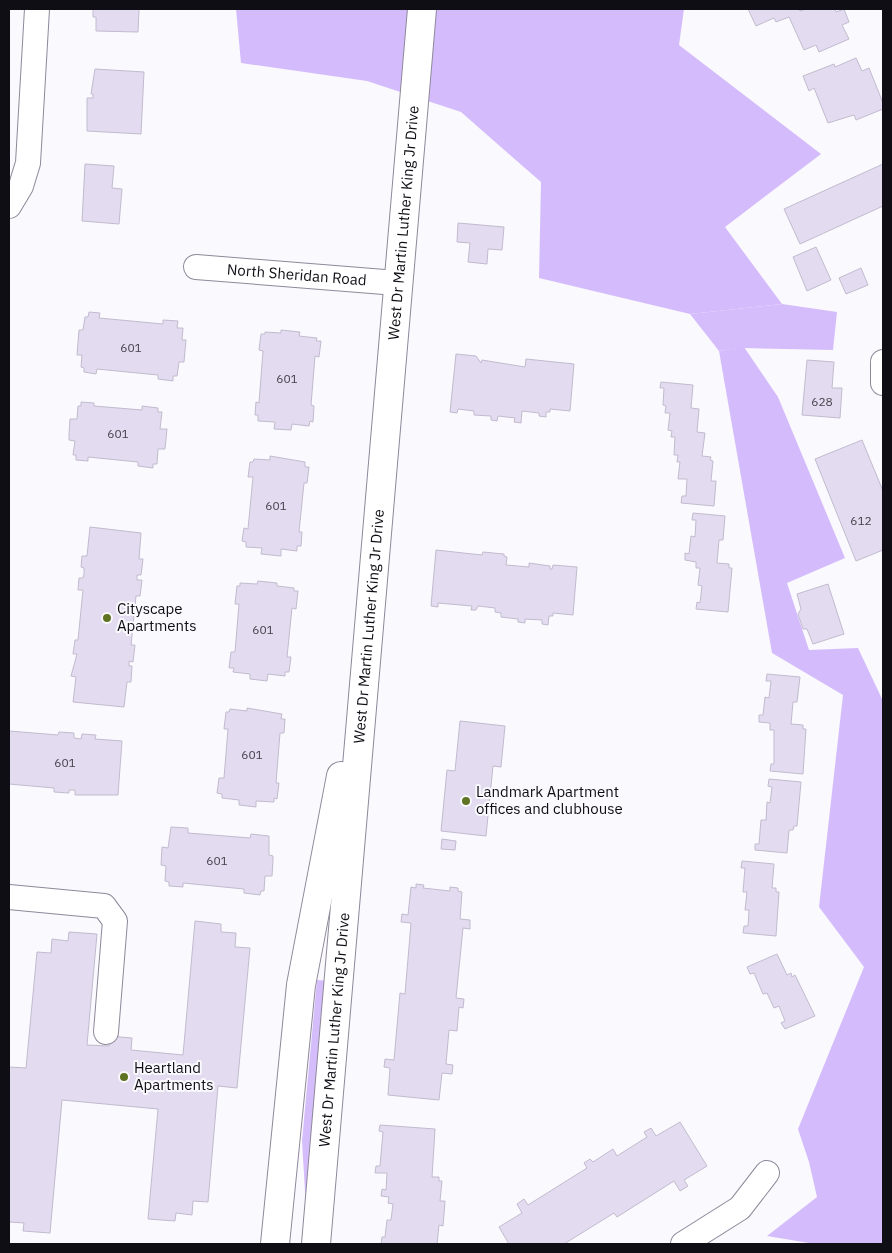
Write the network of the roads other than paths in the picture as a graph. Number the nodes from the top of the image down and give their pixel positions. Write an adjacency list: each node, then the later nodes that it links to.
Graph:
1 (37, 9): 3 (street)
2 (422, 9): 5 (main road, West Dr Martin Luther King Jr Drive)
3 (9, 206)
4 (196, 267): 5 (street, North Sheridan Road)
5 (397, 283): 8 (main road, West Dr Martin Luther King Jr Drive)
6 (883, 362): 7 (street)
7 (883, 382)
8 (364, 675): 12 (main road); 13 (main road, West Dr Martin Luther King Jr Drive)
9 (9, 897): 10 (street)
10 (106, 1032)
11 (767, 1173): 14 (street)
12 (276, 1244)
13 (316, 1244)
14 (683, 1244)

